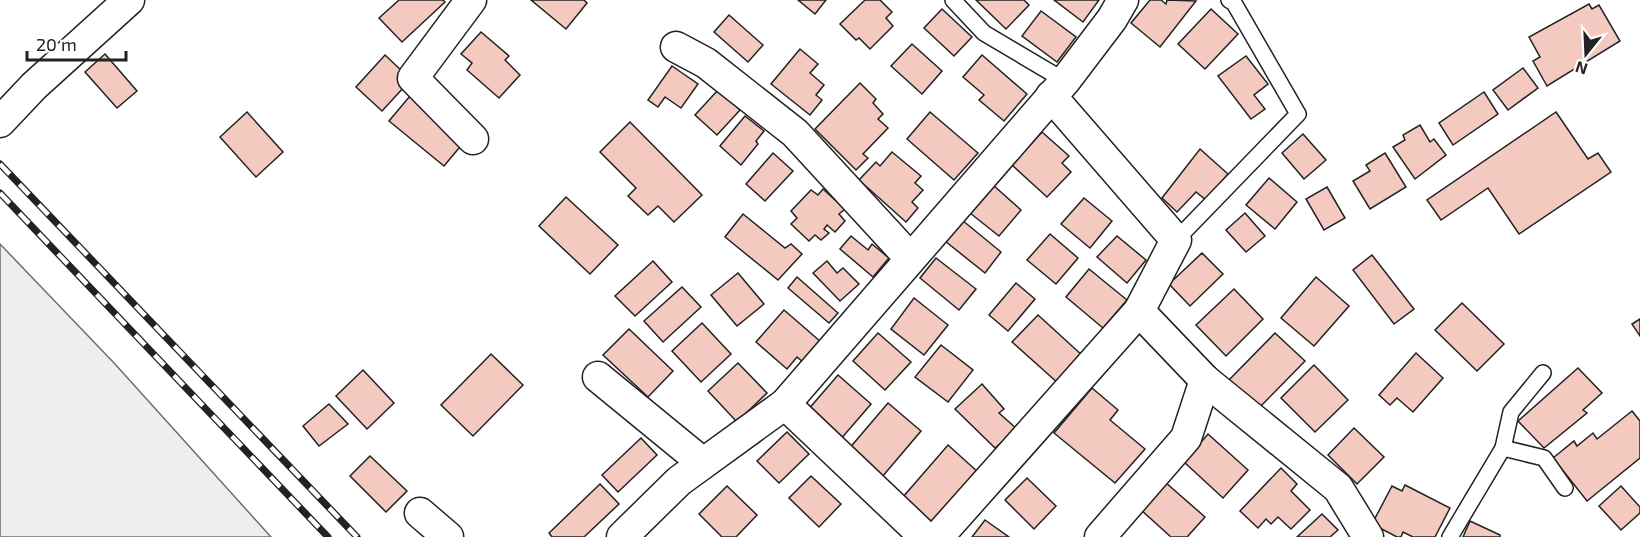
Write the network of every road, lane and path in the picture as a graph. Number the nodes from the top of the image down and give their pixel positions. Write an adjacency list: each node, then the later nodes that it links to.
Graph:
1 (129, 0): 8 (street)
2 (471, 0): 9 (street)
3 (953, 0): 7 (lane)
4 (1123, 0): 7 (street)
5 (1229, 0): 10 (lane)
6 (676, 47): 11 (street)
7 (1058, 89): 10 (street); 11 (street)
8 (0, 122)
9 (473, 139)
10 (1176, 240): 12 (street)
11 (910, 258): 16 (street)
12 (1139, 311): 15 (street); 24 (street)
13 (1543, 373): 17 (lane)
14 (598, 377): 18 (street)
15 (1205, 380): 25 (street); 26 (street)
16 (785, 404): 18 (street); 23 (street)
17 (1503, 448): 19 (lane); 27 (lane)
18 (703, 463): 22 (street)
19 (1566, 488)
20 (420, 513): 21 (street)
21 (448, 537)
22 (621, 537)
23 (925, 537)
24 (938, 537)
25 (1100, 537)
26 (1368, 537)
27 (1450, 537)

